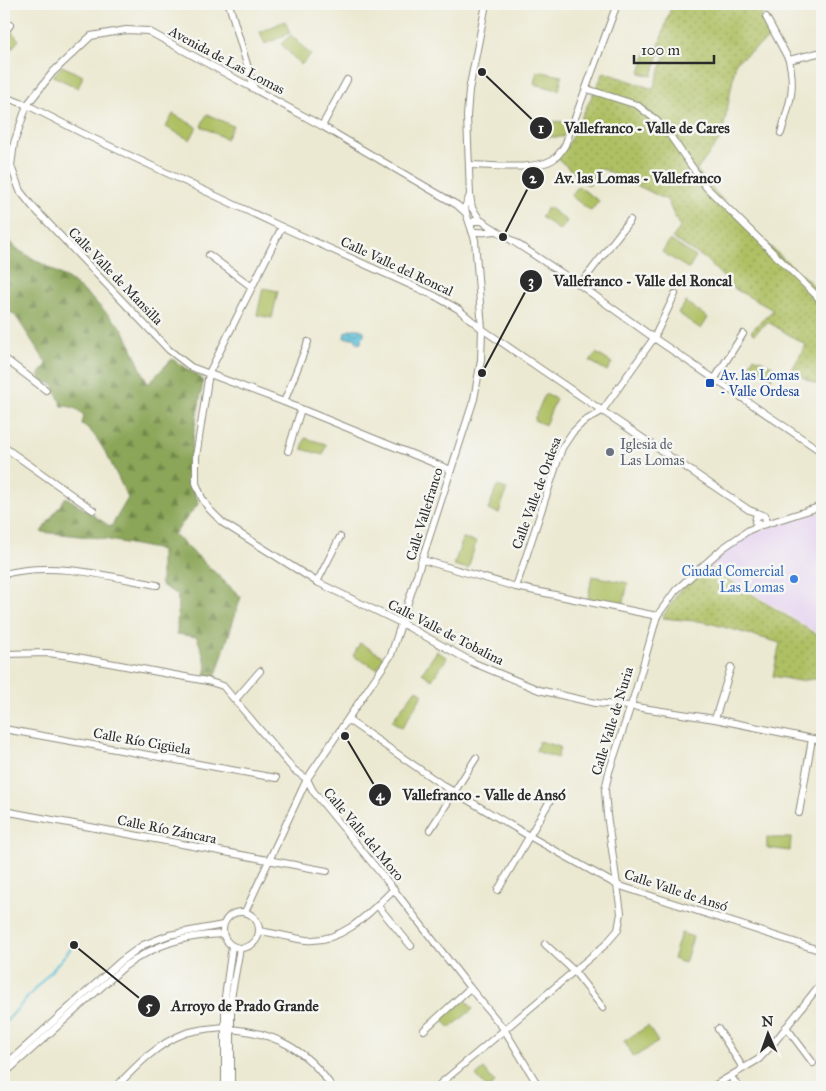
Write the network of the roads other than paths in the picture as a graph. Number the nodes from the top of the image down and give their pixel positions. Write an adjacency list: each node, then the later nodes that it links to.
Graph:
1 (229, 4): 10 (street)
2 (486, 4): 16 (street, Calle Vallefranco)
3 (617, 4): 11 (street)
4 (766, 17): 8 (street)
5 (10, 25): 6 (street)
6 (4, 33)
7 (822, 52): 8 (street)
8 (789, 60): 15 (street)
9 (347, 80): 14 (street)
10 (254, 88): 13 (street, Avenida de Las Lomas); 14 (street, Avenida de Las Lomas)
11 (587, 89): 16 (street); 28 (street)
12 (4, 97): 13 (street, Calle Valle del Roncal)
13 (27, 105): 20 (street, Calle Valle del Roncal); 34 (street, Calle Valle de Mansilla)
14 (322, 126): 17 (street, Avenida de Las Lomas)
15 (781, 133)
16 (469, 165): 17 (street, Calle Vallefranco)
17 (468, 209): 18 (street, Calle Vallefranco); 21 (street, Calle Vallefranco)
18 (481, 220): 21 (street); 22 (street); 23 (street)
19 (630, 220): 25 (street)
20 (282, 228): 26 (street, Calle Valle de Tobalina); 29 (street, Calle Valle del Roncal)
21 (472, 228): 22 (street); 29 (street, Calle Vallefranco)
22 (483, 231): 23 (street)
23 (497, 231): 25 (street)
24 (209, 255): 26 (street)
25 (580, 285): 31 (street)
26 (252, 287): 34 (street, Calle Valle de Tobalina)
27 (675, 294): 31 (street, Calle Valle de Ordesa)
28 (822, 303)
29 (482, 329): 39 (street, Calle Valle del Roncal); 43 (street, Calle Vallefranco)
30 (743, 334): 35 (street)
31 (654, 338): 35 (street); 39 (street, Calle Valle de Ordesa)
32 (308, 342): 37 (street)
33 (4, 358): 36 (street)
34 (209, 374): 37 (street, Calle Valle de Mansilla); 50 (street, Calle Valle de Tobalina)
35 (714, 380): 42 (street)
36 (46, 390)
37 (284, 402): 38 (street, Calle Valle de Mansilla)
38 (300, 409): 41 (street); 43 (street, Calle Valle de Mansilla)
39 (602, 411): 46 (street, Calle Valle del Roncal); 52 (street, Calle Valle de Ordesa)
40 (4, 447): 45 (street)
41 (288, 452)
42 (822, 452)
43 (451, 470): 48 (street, Calle Vallefranco)
44 (822, 506): 46 (street)
45 (93, 510)
46 (760, 520): 53 (street, Calle Valle de Nuria)
47 (340, 537): 50 (street)
48 (423, 560): 52 (street); 54 (street, Calle Vallefranco)
49 (4, 574): 51 (street)
50 (317, 582): 54 (street, Calle Valle de Tobalina)
51 (157, 585)
52 (516, 587): 53 (street)
53 (657, 616): 59 (street, Calle Valle de Nuria)
54 (401, 623): 59 (street, Calle Valle de Tobalina); 61 (street, Calle Vallefranco)
55 (4, 654): 58 (street, Calle Valle del Moro)
56 (731, 667): 60 (street)
57 (260, 671): 58 (street)
58 (236, 699): 67 (street, Calle Valle del Moro)
59 (630, 706): 60 (street, Calle Valle de Tobalina); 76 (street, Calle Valle de Nuria)
60 (715, 719): 63 (street, Calle Valle de Tobalina)
61 (348, 720): 67 (street, Calle Vallefranco); 68 (street, Calle Valle de Ansó)
62 (4, 729): 66 (street, Calle Río Cigüela)
63 (812, 739): 64 (street, Calle Valle de Tobalina); 71 (street)
64 (822, 741)
65 (476, 758): 68 (street)
66 (276, 778)
67 (306, 779): 74 (street, Calle Vallefranco); 77 (street, Calle Valle del Moro)
68 (455, 792): 72 (street); 73 (street, Calle Valle de Ansó)
69 (551, 799): 73 (street)
70 (4, 811): 74 (street, Calle Río Záncara)
71 (799, 814)
72 (430, 830)
73 (529, 836): 76 (street, Calle Valle de Ansó); 78 (street)
74 (269, 860): 75 (street, Calle Río Záncara); 80 (street, Calle Vallefranco)
75 (327, 871)
76 (616, 885): 88 (street, Calle Valle de Ansó); 89 (street, Calle Valle de Nuria)
77 (394, 889): 79 (street); 91 (street, Calle Valle del Moro)
78 (498, 890)
79 (377, 905): 82 (street); 86 (street)
80 (246, 912): 81 (street); 82 (street)
81 (223, 925): 83 (street); 99 (street)
82 (259, 931): 87 (street)
83 (223, 934): 85 (street); 101 (street)
84 (544, 944): 89 (street)
85 (232, 946): 87 (street); 94 (street)
86 (411, 946)
87 (240, 948): 94 (street)
88 (822, 951)
89 (574, 971): 92 (street); 95 (street, Calle Valle de Nuria)
90 (822, 982): 93 (street)
91 (470, 988): 95 (street, Calle Valle del Moro); 97 (street)
92 (603, 1008)
93 (786, 1027): 98 (street); 100 (street)
94 (227, 1028): 104 (street); 105 (street); 106 (street); 107 (street)
95 (504, 1029): 103 (street, Calle Valle de Nuria); 108 (street, Calle Valle del Moro)
96 (718, 1029): 100 (street)
97 (424, 1030)
98 (813, 1063)
99 (4, 1066)
100 (743, 1068): 102 (street)
101 (4, 1074)
102 (731, 1077): 109 (street); 110 (street)
103 (440, 1084)
104 (116, 1087)
105 (225, 1087)
106 (231, 1087)
107 (332, 1087)
108 (538, 1087)
109 (712, 1087)
110 (739, 1087)

